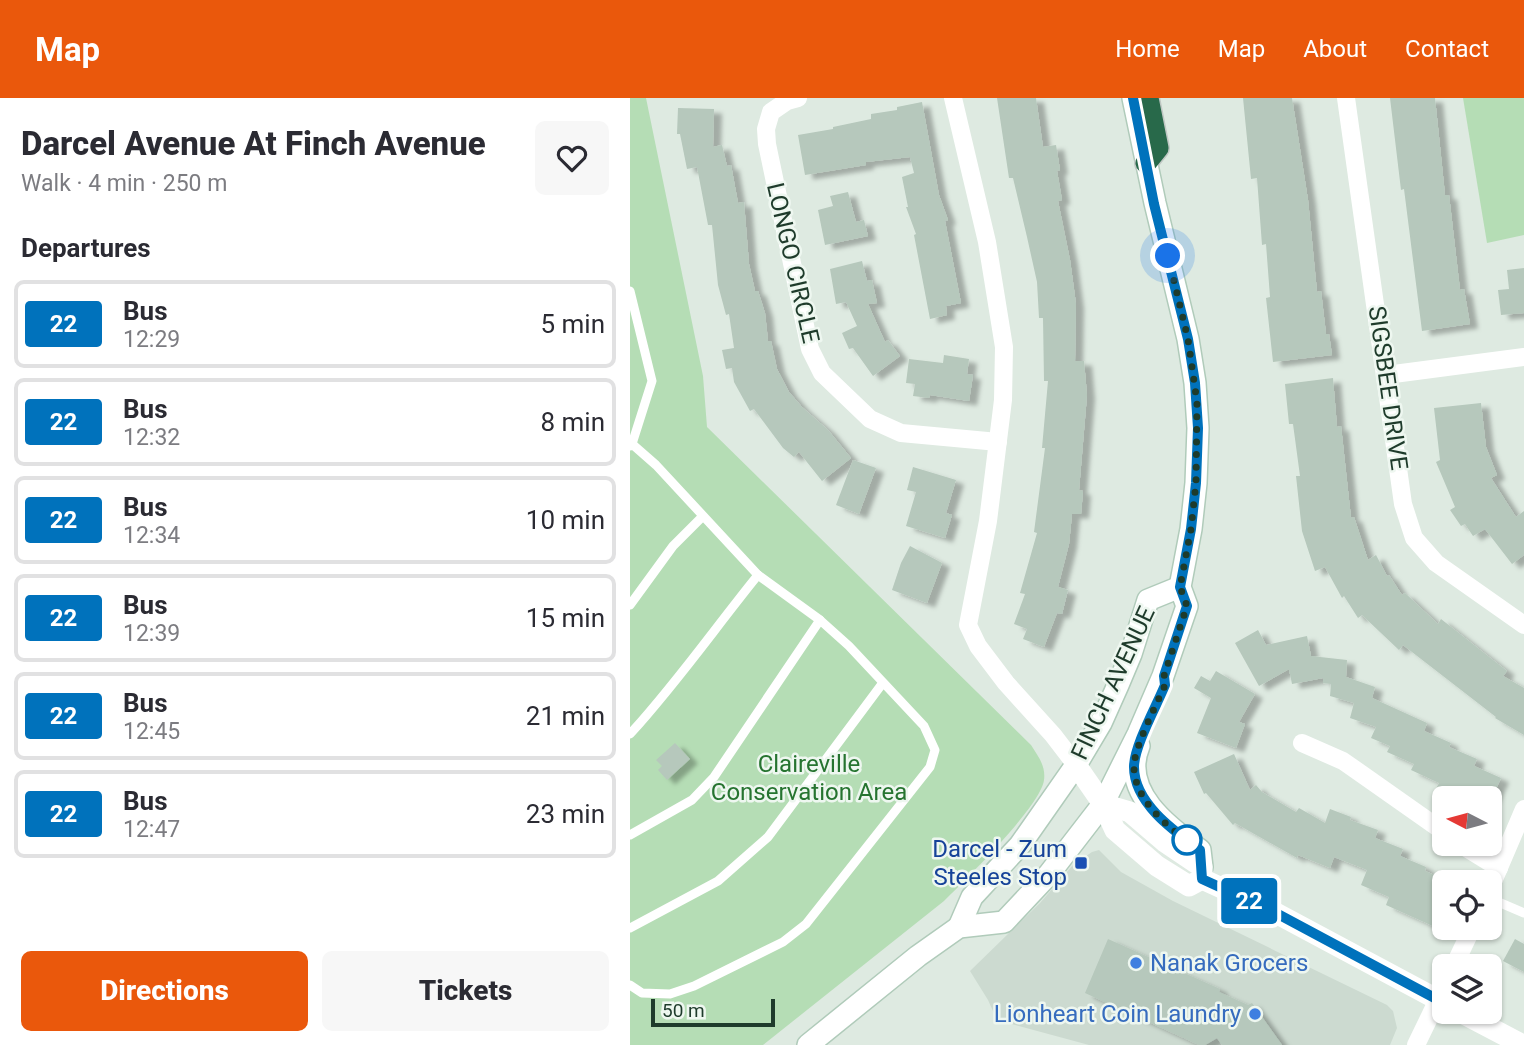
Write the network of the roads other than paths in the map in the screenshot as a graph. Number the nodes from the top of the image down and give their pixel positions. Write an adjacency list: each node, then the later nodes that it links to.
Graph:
1 (798, 98): 10 (street, LONGO CIRCLE)
2 (953, 98): 10 (street)
3 (1133, 98): 6 (main road, FINCH AVENUE)
4 (1148, 98): 6 (highway)
5 (1346, 98): 9 (street, SIGSBEE DRIVE)
6 (1146, 163): 14 (main road, FINCH AVENUE)
7 (630, 291): 11 (lane)
8 (1524, 357): 9 (street)
9 (1386, 376): 17 (street, SIGSBEE DRIVE)
10 (998, 442): 22 (street)
11 (631, 445): 12 (lane)
12 (702, 517): 13 (lane); 15 (lane)
13 (758, 575): 16 (lane); 20 (lane)
14 (1180, 587): 18 (main road, FINCH AVENUE); 22 (main road, FINCH AVENUE)
15 (630, 605)
16 (820, 620): 19 (lane); 26 (lane)
17 (1524, 625)
18 (1164, 676): 23 (main road, FINCH AVENUE); 29 (main road)
19 (882, 684): 33 (lane); 34 (lane)
20 (630, 734)
21 (1302, 743): 25 (street)
22 (1076, 765): 23 (main road); 32 (main road, FINCH AVENUE)
23 (1103, 804): 29 (main road); 32 (main road, FINCH AVENUE)
24 (1524, 809): 28 (street)
25 (1432, 824)
26 (630, 835)
27 (1480, 856): 28 (street)
28 (1499, 868)
29 (1202, 873): 35 (main road)
30 (1502, 904): 31 (lane)
31 (1524, 913)
32 (959, 927): 38 (main road, FINCH AVENUE)
33 (630, 928)
34 (630, 985)
35 (1432, 992)
36 (1432, 1015): 39 (street)
37 (1483, 1024): 40 (main road)
38 (808, 1045)
39 (1416, 1045)
40 (1523, 1045)

